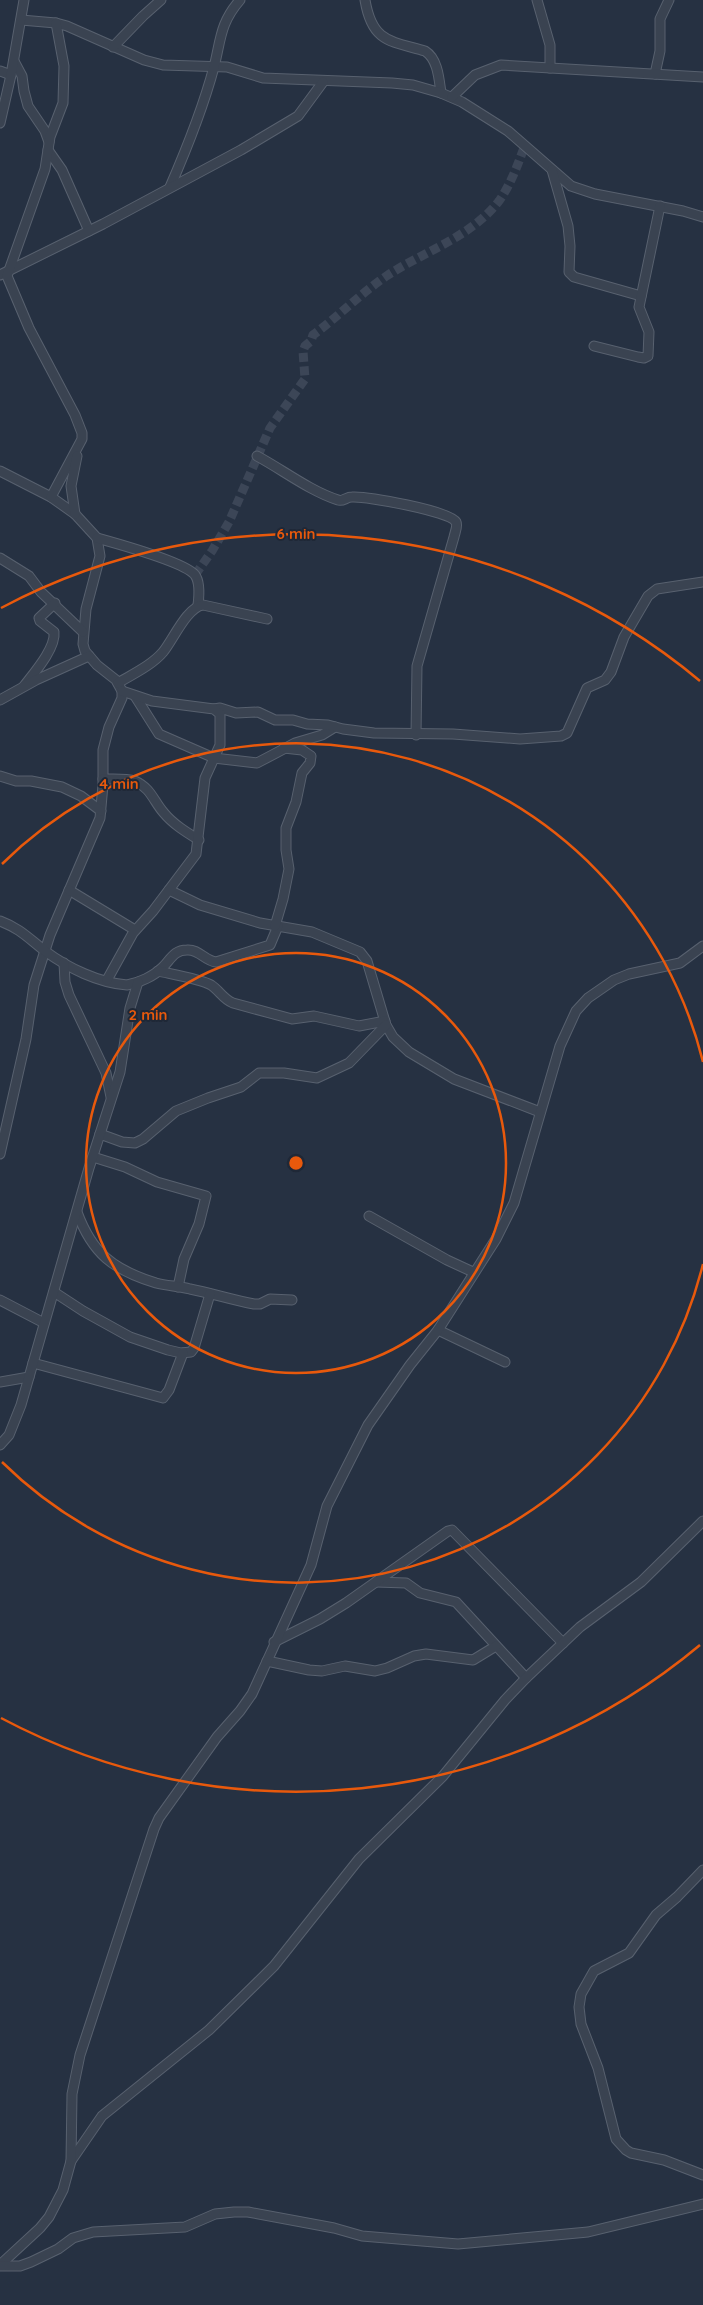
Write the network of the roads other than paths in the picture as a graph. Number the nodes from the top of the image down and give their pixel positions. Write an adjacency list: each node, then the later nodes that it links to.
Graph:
1 (24, 0): 7 (street)
2 (161, 0): 9 (street)
3 (240, 0): 11 (street)
4 (365, 0): 18 (street)
5 (537, 0): 12 (street)
6 (669, 0): 14 (street)
7 (21, 20): 8 (street); 10 (street)
8 (56, 23): 9 (street); 21 (street)
9 (113, 46): 11 (street)
10 (14, 61): 15 (street); 21 (street)
11 (214, 66): 17 (street); 23 (street)
12 (550, 68): 14 (street); 19 (street)
13 (0, 71): 15 (street)
14 (655, 74): 16 (street)
15 (11, 75): 20 (street)
16 (703, 77)
17 (323, 82): 18 (street); 23 (street)
18 (441, 92): 19 (street)
19 (452, 97): 22 (street)
20 (0, 123)
21 (48, 146): 26 (street); 27 (street)
22 (552, 170): 24 (street); 28 (street)
23 (170, 187): 26 (street)
24 (660, 206): 25 (street); 28 (street)
25 (701, 216)
26 (89, 230): 27 (street)
27 (4, 273): 30 (street)
28 (641, 296): 29 (street)
29 (594, 346)
30 (79, 446): 33 (street); 34 (street)
31 (257, 456): 49 (street)
32 (0, 471): 33 (street)
33 (51, 497): 34 (street)
34 (75, 514): 35 (street)
35 (97, 538): 39 (street); 41 (street)
36 (0, 558): 38 (street)
37 (703, 582): 49 (street)
38 (55, 603): 41 (street); 43 (street)
39 (198, 605): 40 (street); 44 (street)
40 (267, 619)
41 (83, 632): 42 (street)
42 (89, 656): 43 (street); 44 (street)
43 (24, 686): 46 (street)
44 (120, 687): 45 (street); 53 (street)
45 (135, 696): 47 (street); 51 (street)
46 (0, 700)
47 (214, 709): 48 (street); 51 (street)
48 (336, 727): 49 (street); 50 (street)
49 (416, 735)
50 (284, 748): 51 (street); 59 (street)
51 (214, 758): 55 (street)
52 (0, 776): 54 (street)
53 (103, 778): 54 (street); 55 (street)
54 (101, 811): 56 (street)
55 (198, 840): 57 (street)
56 (70, 890): 60 (street); 62 (street)
57 (169, 890): 59 (street); 60 (street)
58 (0, 922): 62 (street)
59 (276, 926): 64 (street); 67 (street)
60 (136, 930): 65 (street)
61 (703, 946): 69 (street)
62 (45, 951): 63 (street); 71 (street)
63 (64, 963): 65 (street); 68 (street)
64 (158, 971): 66 (street); 67 (street)
65 (107, 980): 66 (street)
66 (138, 982): 68 (street)
67 (385, 1023): 69 (street); 70 (street)
68 (111, 1102): 70 (street)
69 (540, 1112): 75 (street)
70 (100, 1134): 72 (street)
71 (0, 1154)
72 (92, 1157): 73 (street); 76 (street)
73 (76, 1212): 76 (street); 77 (street)
74 (369, 1216): 75 (street)
75 (473, 1272): 82 (street)
76 (178, 1286): 78 (street)
77 (54, 1292): 81 (street); 83 (street)
78 (210, 1294): 80 (street); 83 (street)
79 (0, 1300): 81 (street)
80 (292, 1300)
81 (44, 1323): 85 (street)
82 (438, 1330): 84 (street); 91 (street)
83 (183, 1353): 85 (street)
84 (505, 1362)
85 (33, 1363): 86 (street)
86 (29, 1378): 87 (street); 88 (street)
87 (0, 1382)
88 (0, 1445)
89 (703, 1521): 92 (street)
90 (376, 1582): 91 (street); 92 (street); 93 (street)
91 (274, 1642): 94 (street)
92 (563, 1643): 95 (street)
93 (496, 1646): 94 (street); 95 (street)
94 (267, 1661): 97 (street)
95 (526, 1678): 97 (street)
96 (703, 1870): 98 (street)
97 (71, 2161): 100 (street)
98 (703, 2175)
99 (703, 2204): 100 (street)
100 (0, 2266)

